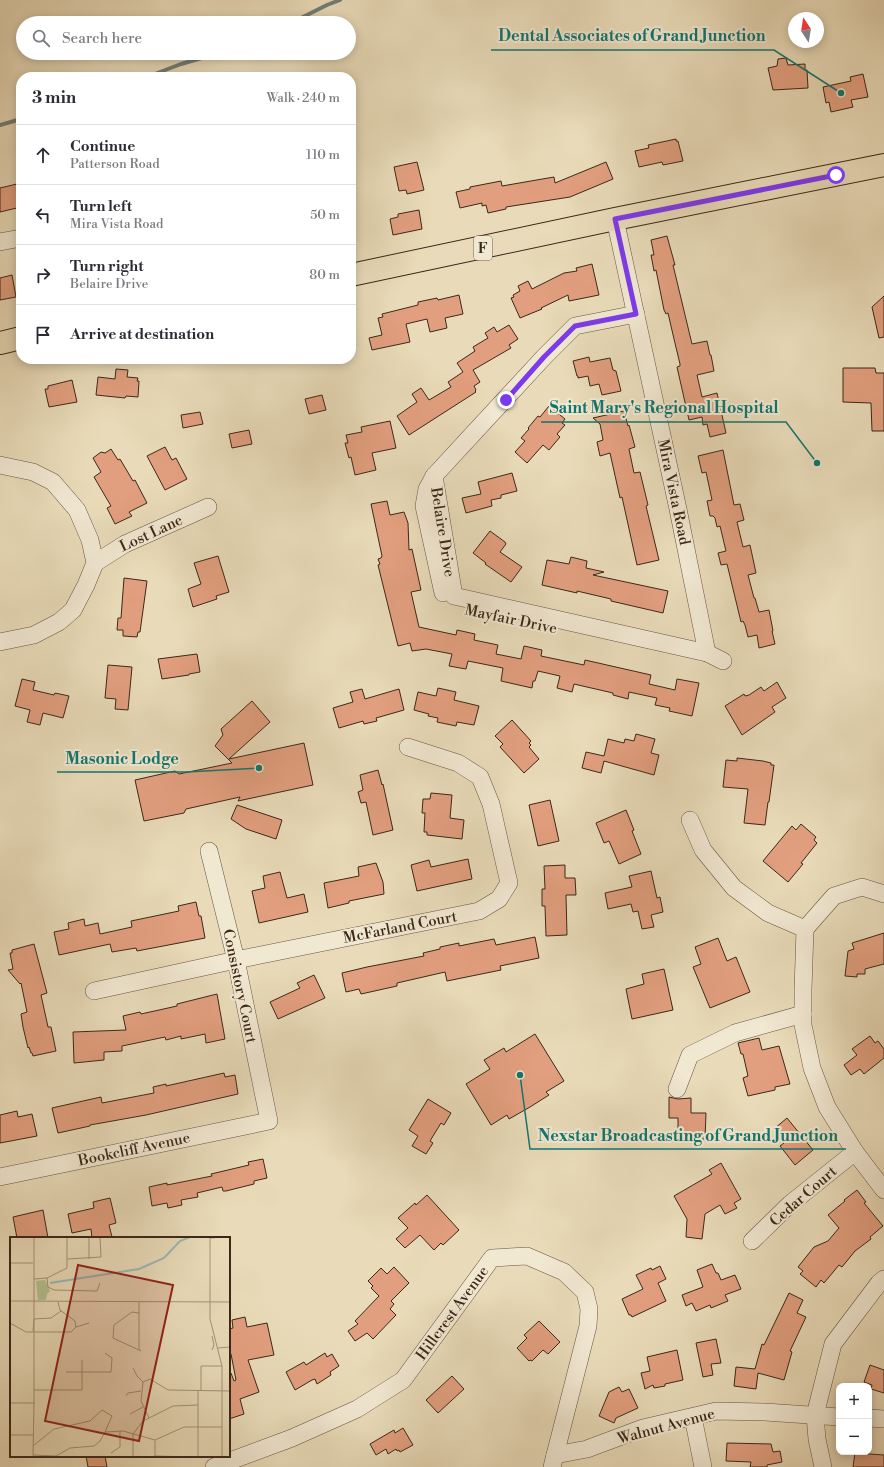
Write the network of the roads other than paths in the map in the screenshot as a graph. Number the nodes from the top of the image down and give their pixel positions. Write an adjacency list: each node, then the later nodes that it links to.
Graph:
1 (884, 165): 2 (main road, F)
2 (615, 219): 5 (main road, F); 6 (street, Mira Vista Road)
3 (16, 239): 4 (street)
4 (0, 242)
5 (356, 274)
6 (636, 314): 13 (street, Mira Vista Road); 13 (street, Belaire Drive)
7 (16, 339): 8 (main road)
8 (0, 343)
9 (0, 465): 11 (street)
10 (208, 507): 11 (street, Lost Lane)
11 (95, 563): 12 (street)
12 (0, 642)
13 (707, 653): 14 (street)
14 (724, 661)
15 (408, 746): 20 (street, McFarland Court)
16 (690, 820): 19 (street)
17 (209, 851): 20 (street, Consistory Court)
18 (884, 894): 19 (street)
19 (805, 929): 22 (street)
20 (236, 960): 21 (street, McFarland Court); 24 (street, Consistory Court)
21 (94, 991)
22 (803, 1014): 23 (street); 25 (street)
23 (677, 1089)
24 (269, 1121): 26 (street, Bookcliff Avenue)
25 (855, 1152): 27 (street); 28 (street, Cedar Court)
26 (0, 1177)
27 (884, 1190)
28 (752, 1241)
29 (884, 1279): 30 (street)
30 (816, 1415): 31 (street, Walnut Avenue); 32 (street, Walnut Avenue); 38 (street)
31 (693, 1417): 35 (street, Walnut Avenue); 37 (street)
32 (836, 1417)
33 (872, 1418): 34 (street)
34 (884, 1419)
35 (554, 1461): 36 (street, Hillcrest Avenue)
36 (214, 1467)
37 (703, 1467)
38 (823, 1467)

